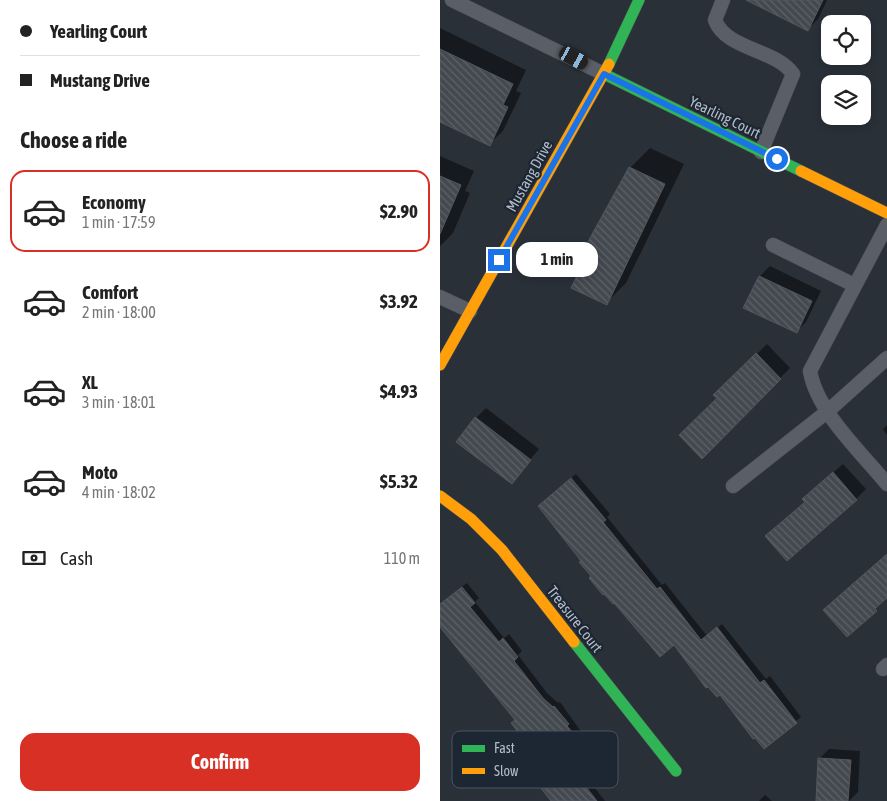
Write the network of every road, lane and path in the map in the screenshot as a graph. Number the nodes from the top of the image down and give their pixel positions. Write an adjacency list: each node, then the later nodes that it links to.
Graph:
1 (452, 0): 4 (lane)
2 (638, 0): 4 (street, Mustang Drive)
3 (723, 0): 5 (lane)
4 (604, 74): 5 (street, Yearling Court); 11 (street, Mustang Drive)
5 (761, 152): 6 (street, Yearling Court)
6 (887, 213)
7 (887, 225): 9 (lane)
8 (774, 244): 9 (lane)
9 (854, 285): 14 (lane)
10 (440, 297): 11 (lane)
11 (470, 311): 13 (street, Mustang Drive)
12 (887, 358): 14 (lane)
13 (440, 365)
14 (828, 411): 15 (lane); 16 (lane)
15 (887, 484)
16 (733, 486)
17 (440, 496): 18 (street, Treasure Court)
18 (676, 772)

